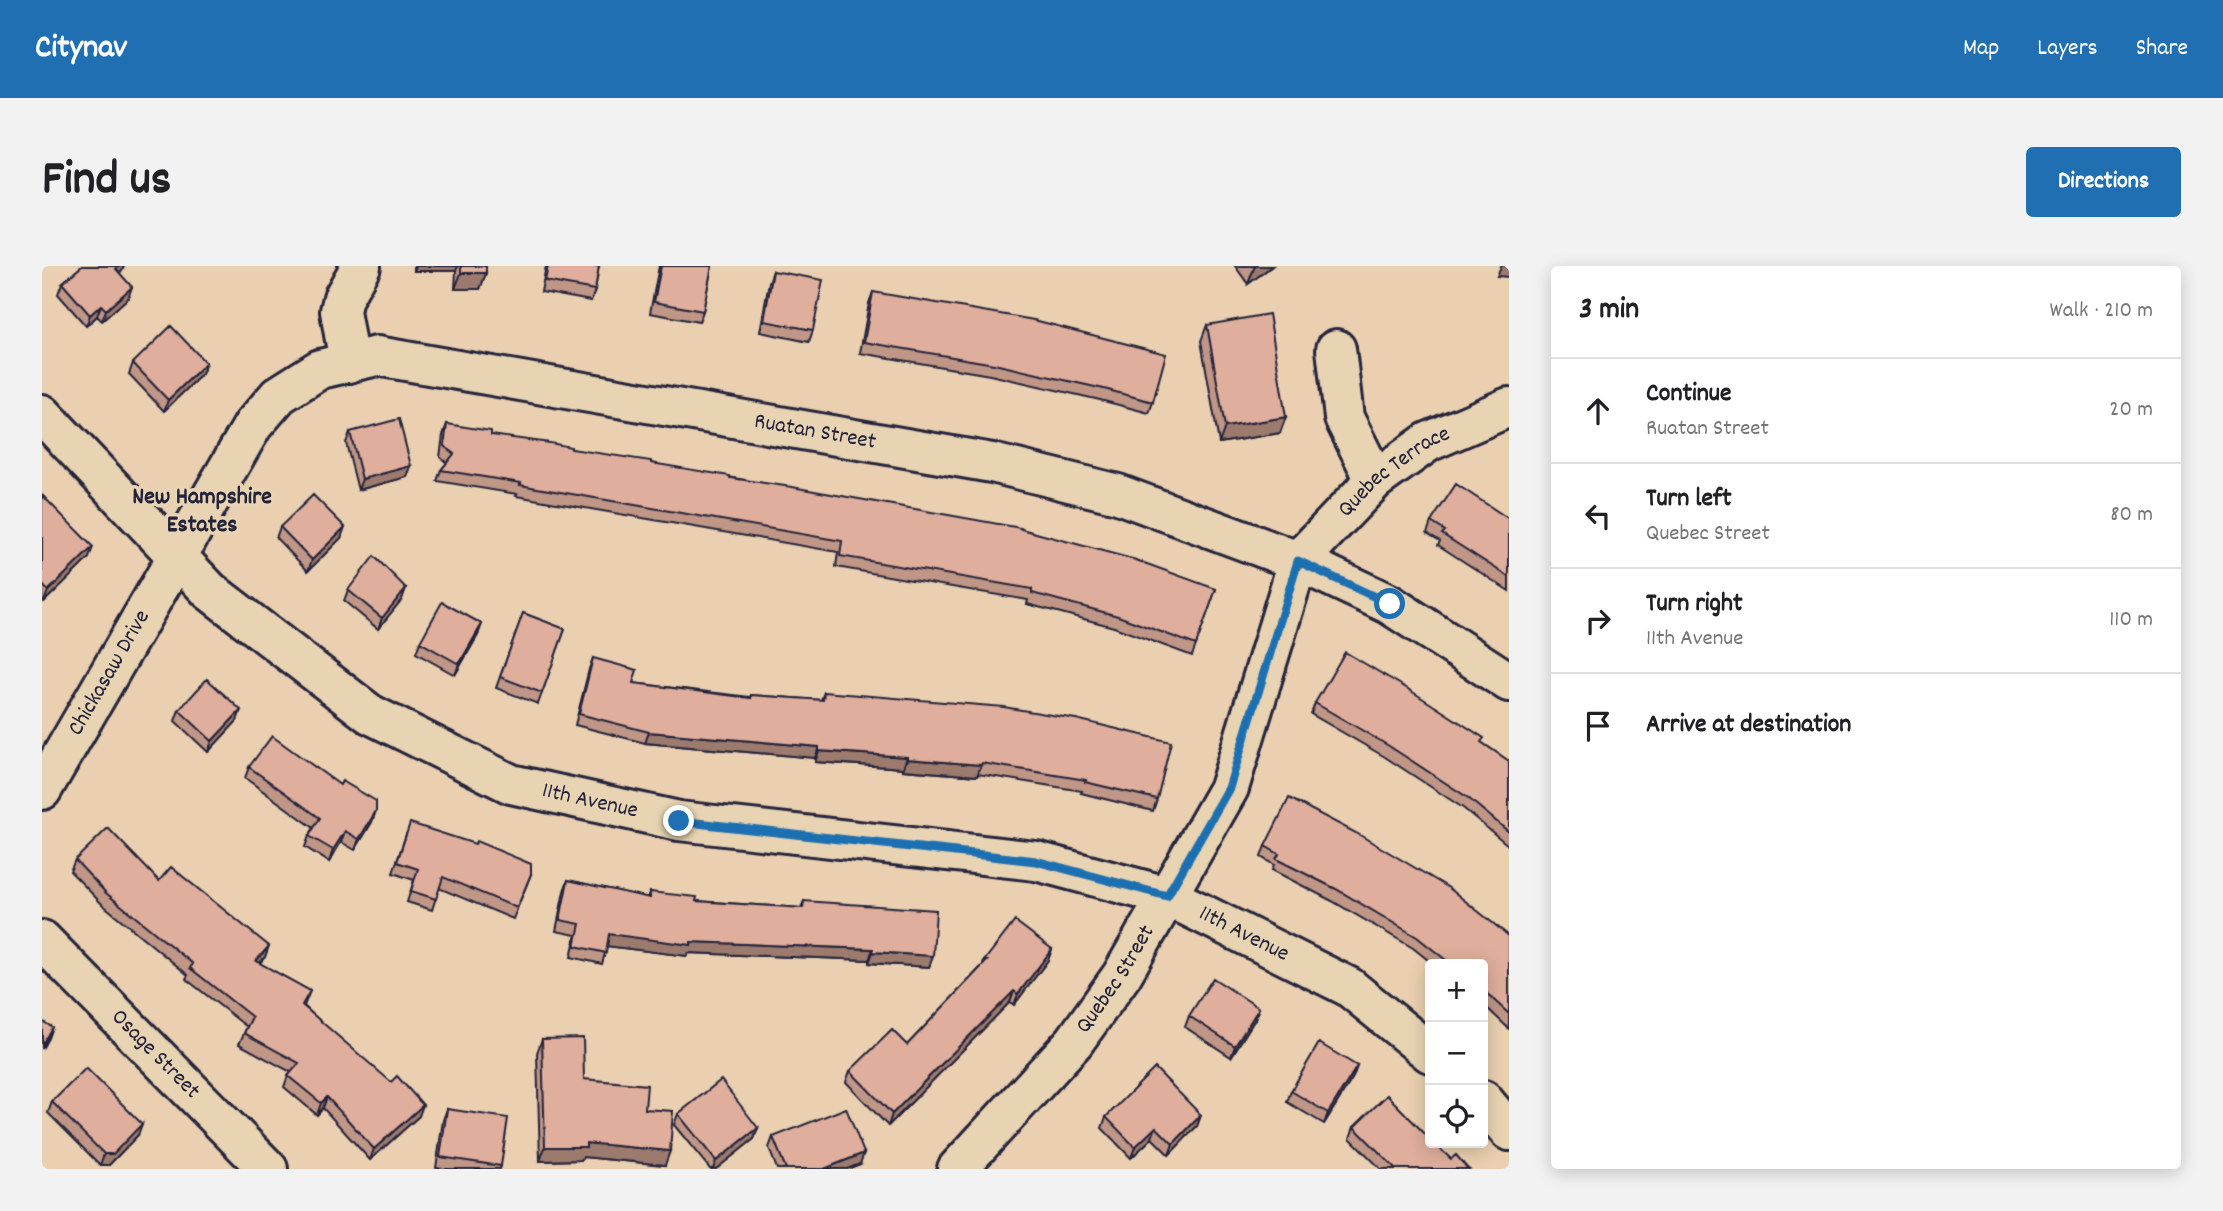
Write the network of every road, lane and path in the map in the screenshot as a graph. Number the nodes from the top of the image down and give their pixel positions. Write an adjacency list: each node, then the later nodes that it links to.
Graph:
1 (361, 266): 3 (street)
2 (1336, 349): 6 (street)
3 (349, 363): 7 (street, Ruatan Street); 8 (street, Ruatan Street)
4 (1509, 407): 6 (street, Quebec Terrace)
5 (42, 414): 7 (street, 11th Avenue)
6 (1375, 480): 8 (street, Quebec Terrace)
7 (178, 557): 10 (street, Chickasaw Drive); 11 (street, 11th Avenue)
8 (1298, 561): 9 (street, Ruatan Street); 11 (street, Quebec Street)
9 (1509, 682)
10 (42, 790)
11 (1167, 896): 13 (street, 11th Avenue); 17 (street, Quebec Street)
12 (42, 940): 16 (street, Osage Street)
13 (1425, 1049)
14 (1488, 1106): 15 (street)
15 (1509, 1130)
16 (268, 1169)
17 (957, 1169)

